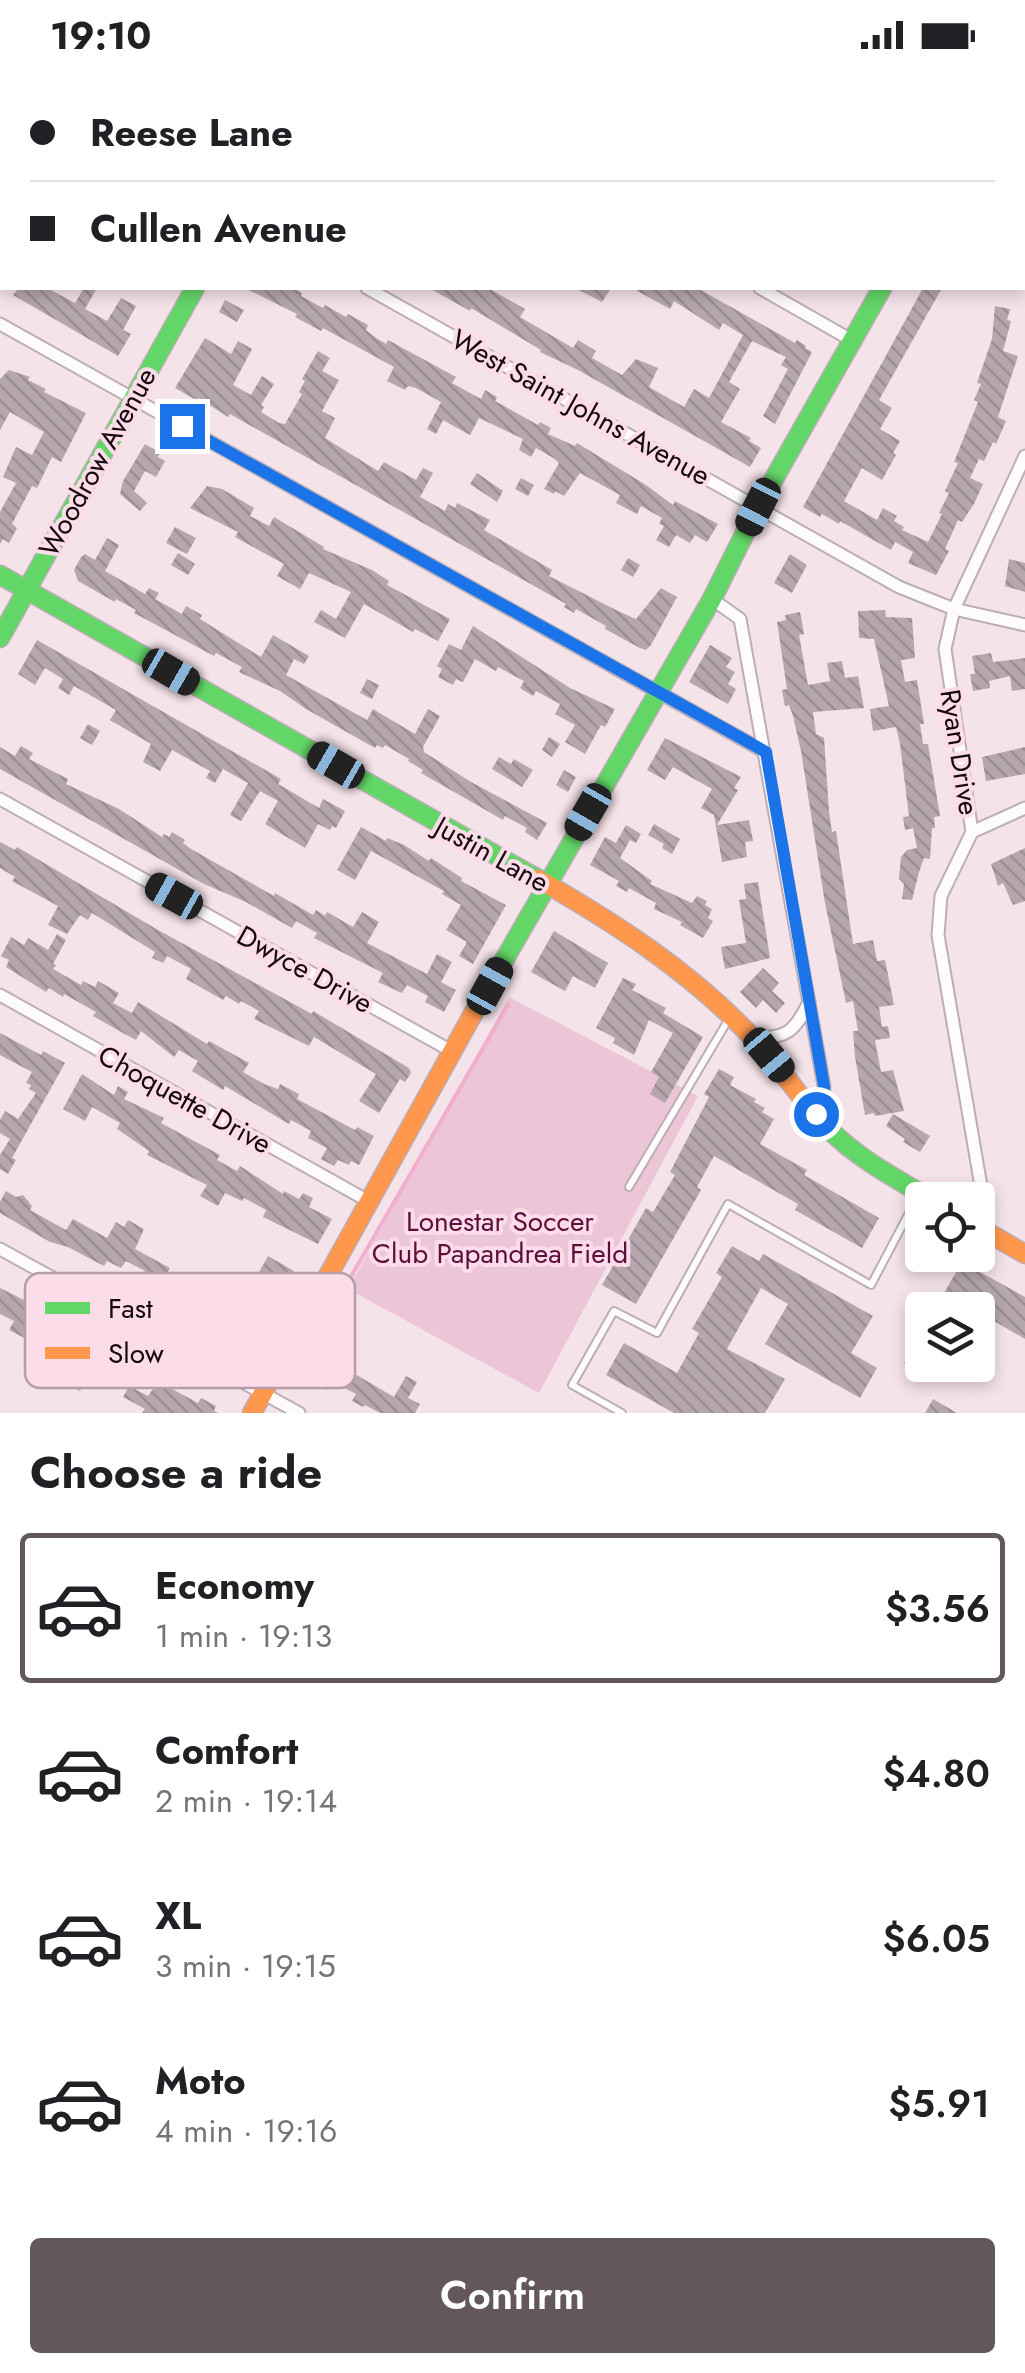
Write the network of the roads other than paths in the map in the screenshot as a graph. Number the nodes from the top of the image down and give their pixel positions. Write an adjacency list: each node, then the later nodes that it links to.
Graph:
1 (195, 290): 7 (street, Woodrow Avenue)
2 (372, 290): 9 (street, West Saint Johns Avenue)
3 (764, 290): 6 (street)
4 (881, 290): 6 (street)
5 (0, 324): 7 (street)
6 (853, 341): 9 (street)
7 (133, 399): 11 (street, Woodrow Avenue); 16 (street)
8 (1025, 456): 13 (street, Ryan Drive)
9 (758, 507): 12 (street); 13 (street, West Saint Johns Avenue)
10 (0, 576): 11 (street, Justin Lane)
11 (26, 590): 15 (street, Woodrow Avenue); 21 (street, Justin Lane)
12 (712, 598): 16 (street); 17 (street)
13 (954, 609): 14 (street, West Saint Johns Avenue); 20 (street, Ryan Drive)
14 (1025, 625)
15 (0, 638)
16 (656, 694): 17 (street); 21 (street)
17 (766, 752): 23 (street)
18 (0, 799): 26 (street, Dwyce Drive)
19 (1025, 808): 20 (street)
20 (972, 832): 28 (street, Ryan Drive)
21 (546, 884): 24 (street, Justin Lane); 26 (street)
22 (0, 995): 31 (street, Choquette Drive)
23 (809, 1002): 25 (street); 27 (street)
24 (731, 1016): 25 (street, Justin Lane); 30 (lane)
25 (752, 1036): 27 (street, Justin Lane)
26 (453, 1052): 31 (street)
27 (816, 1114): 29 (street, Justin Lane)
28 (976, 1182)
29 (905, 1185)
30 (629, 1187)
31 (370, 1202): 37 (street)
32 (905, 1230): 43 (lane)
33 (995, 1237): 35 (street)
34 (0, 1249): 36 (street)
35 (1025, 1254)
36 (44, 1273)
37 (330, 1273)
38 (253, 1388): 40 (street)
39 (265, 1388): 40 (street)
40 (262, 1393): 41 (street); 42 (street)
41 (252, 1413)
42 (298, 1413)
43 (622, 1413)

